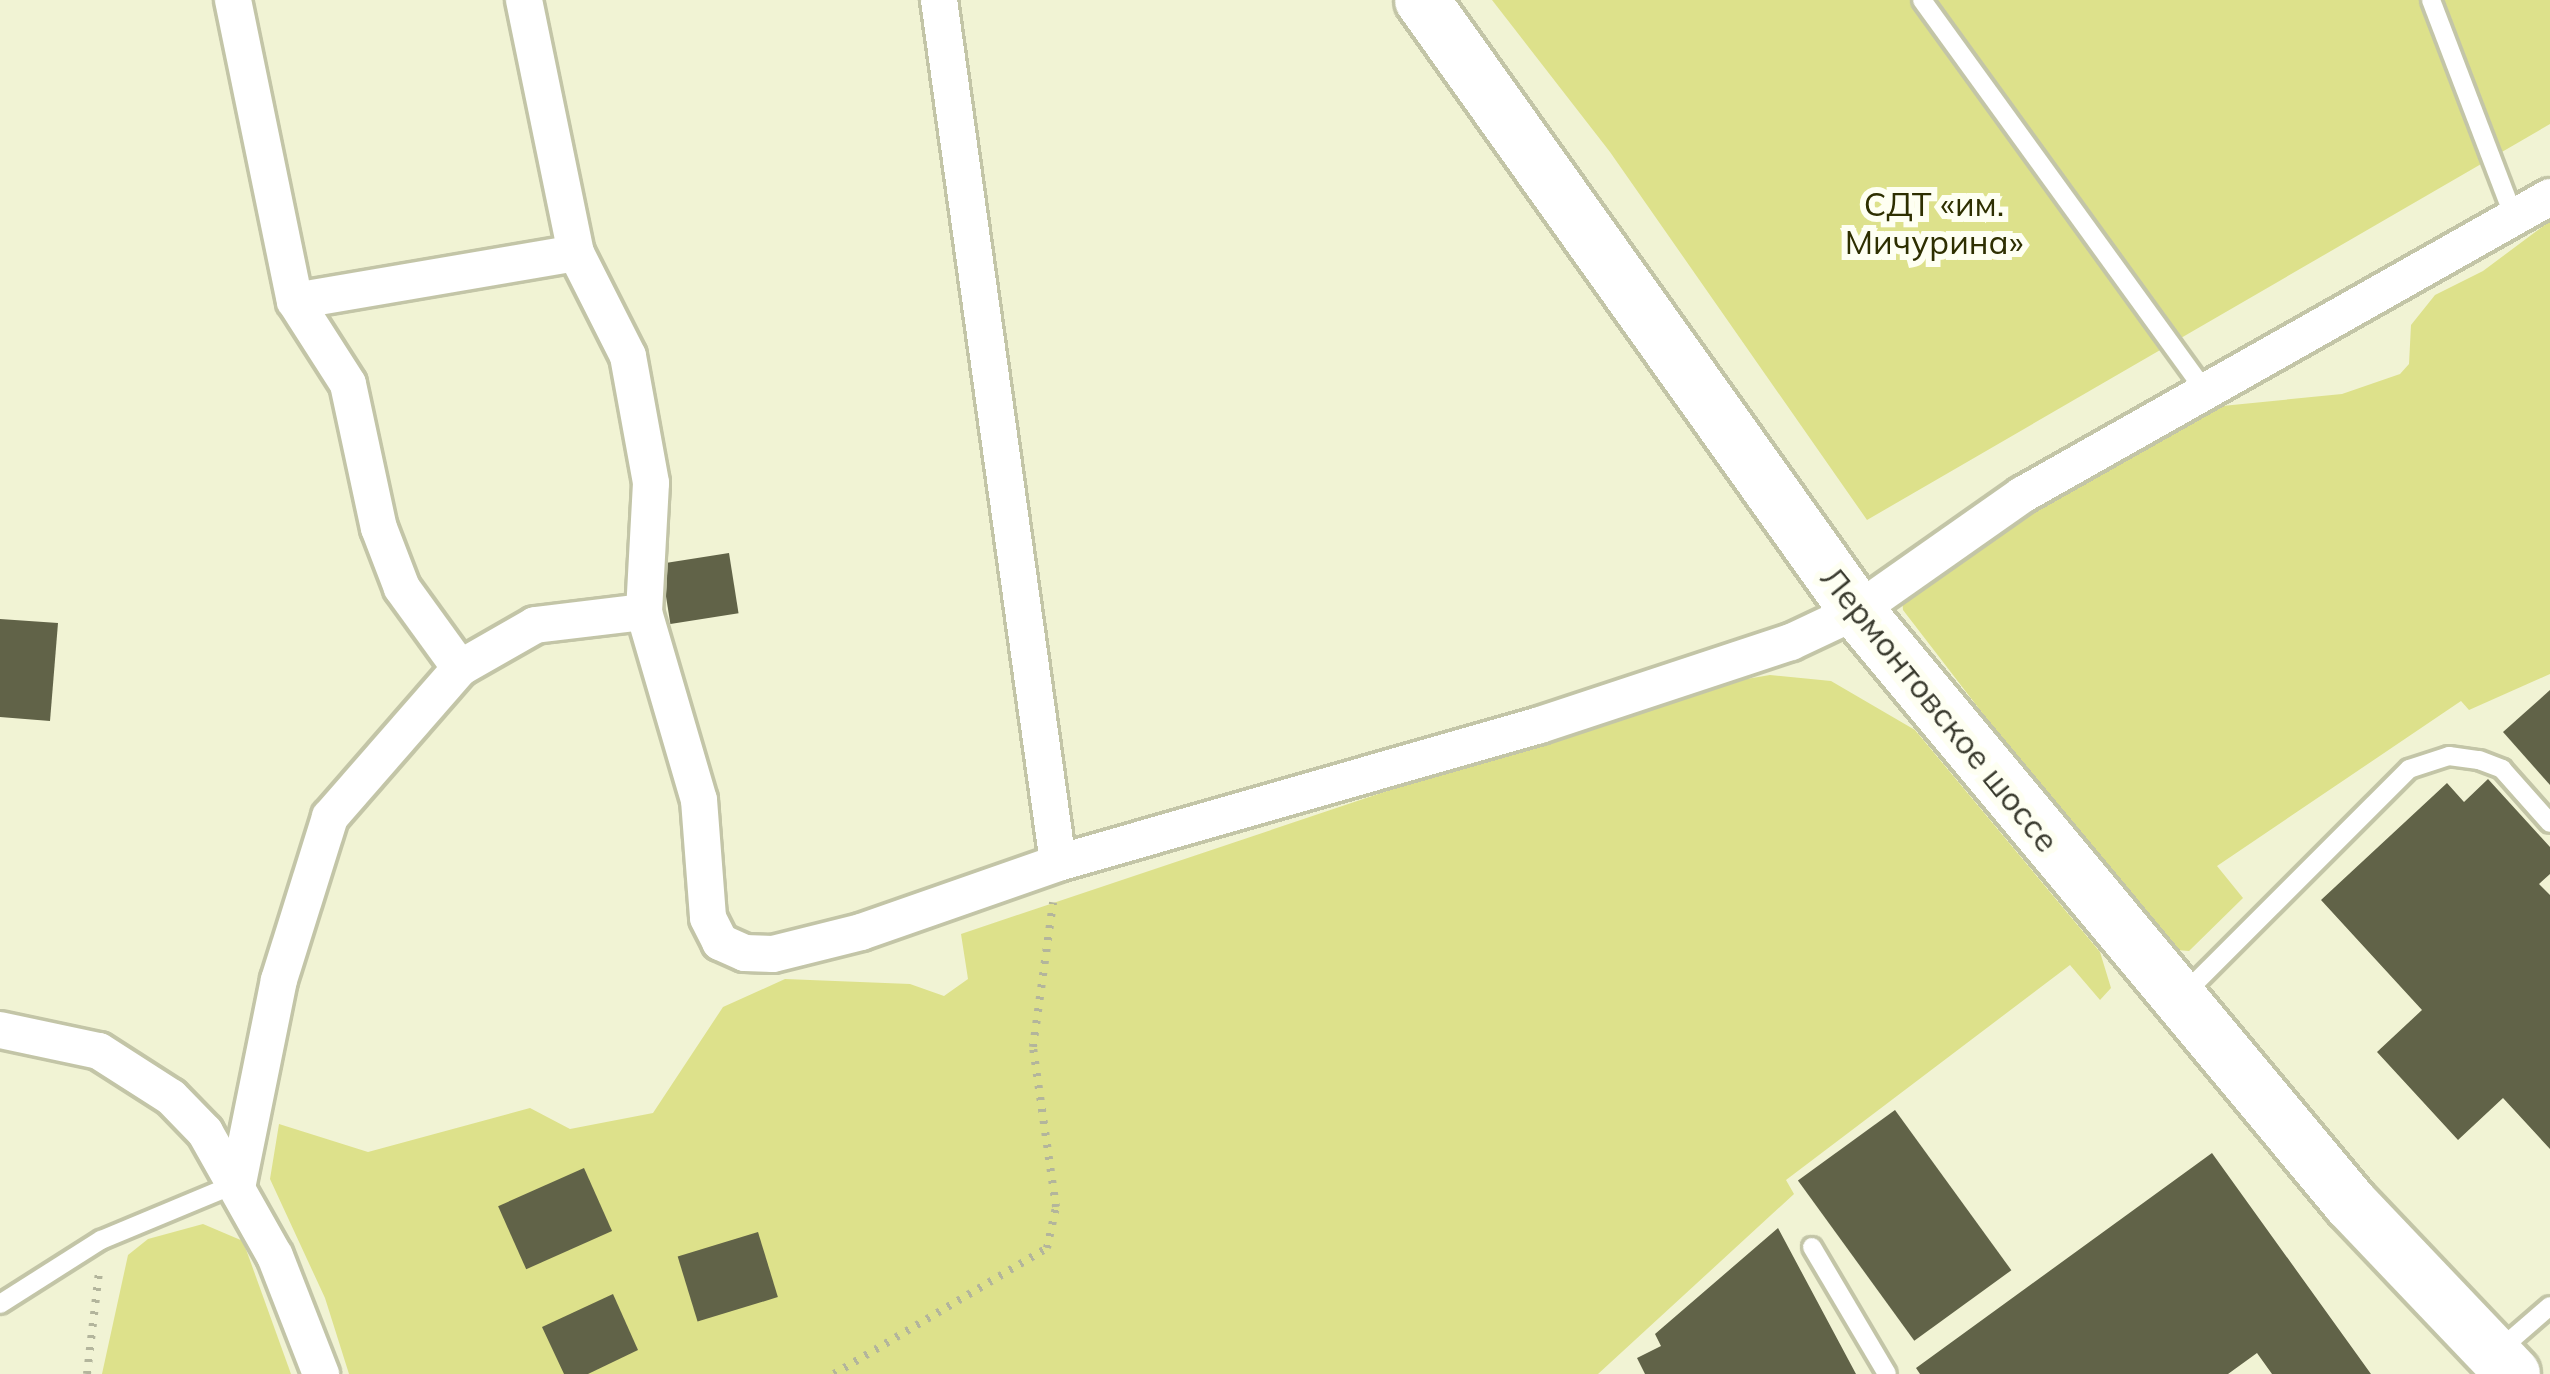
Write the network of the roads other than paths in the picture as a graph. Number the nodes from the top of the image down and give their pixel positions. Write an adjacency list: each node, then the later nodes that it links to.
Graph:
1 (233, 0): 10 (street)
2 (524, 0): 9 (street)
3 (940, 0): 16 (street)
4 (1422, 0): 12 (street, Лермонтовское шоссе)
5 (1922, 0): 11 (lane)
6 (2431, 0): 8 (lane)
7 (2550, 197): 8 (street)
8 (2513, 217): 11 (street)
9 (576, 253): 10 (street); 13 (street)
10 (295, 301): 14 (street)
11 (2206, 393): 12 (street)
12 (1856, 611): 16 (street); 17 (street, Лермонтовское шоссе)
13 (644, 612): 14 (street); 16 (street)
14 (460, 668): 19 (street)
15 (2550, 823): 17 (lane)
16 (1058, 863)
17 (2178, 1000): 23 (street, Лермонтовское шоссе)
18 (0, 1030): 19 (street)
19 (238, 1183): 21 (lane); 24 (street)
20 (1812, 1246): 25 (lane)
21 (0, 1304)
22 (2550, 1306): 23 (lane)
23 (2503, 1364)
24 (321, 1374)
25 (1887, 1374)

